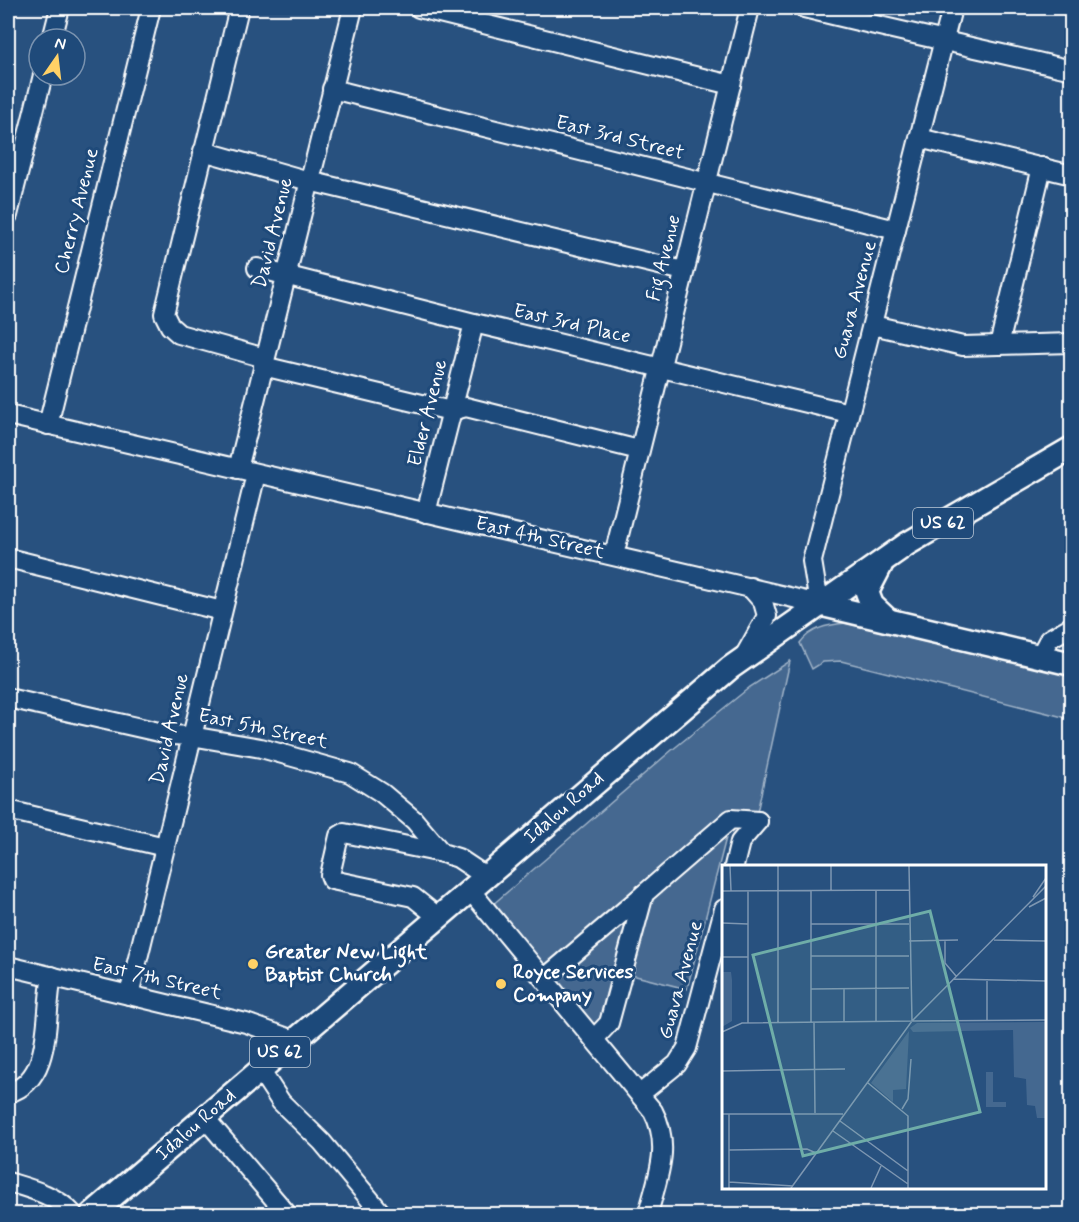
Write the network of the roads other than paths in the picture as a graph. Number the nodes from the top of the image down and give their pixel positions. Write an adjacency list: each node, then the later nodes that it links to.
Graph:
1 (60, 8): 9 (street)
2 (151, 8): 35 (street, Cherry Avenue)
3 (239, 8): 16 (street)
4 (353, 8): 14 (street, David Avenue)
5 (420, 8): 12 (street)
6 (750, 8): 12 (street, Fig Avenue)
7 (804, 8): 10 (street)
8 (952, 8): 10 (street, Guava Avenue)
9 (55, 27)
10 (943, 43): 11 (street); 15 (street, Guava Avenue)
11 (1071, 70)
12 (731, 85): 20 (street, Fig Avenue)
13 (40, 87): 21 (street)
14 (332, 89): 19 (street, David Avenue); 20 (street, East 3rd Street)
15 (919, 138): 17 (street); 22 (street, Guava Avenue)
16 (203, 150): 19 (street); 30 (street)
17 (1042, 167): 18 (street); 29 (street)
18 (1071, 175)
19 (309, 181): 24 (street); 25 (street, David Avenue)
20 (706, 182): 22 (street, East 3rd Street); 24 (street, Fig Avenue)
21 (8, 215)
22 (896, 230): 27 (street, Guava Avenue)
23 (257, 268): 25 (street, East 3rd Place)
24 (684, 271): 31 (street, Fig Avenue)
25 (286, 274): 26 (street, East 3rd Place); 30 (street, David Avenue)
26 (474, 323): 31 (street, East 3rd Place); 32 (street, Elder Avenue)
27 (873, 325): 29 (street); 33 (street, Guava Avenue)
28 (1071, 343): 29 (street)
29 (999, 345)
30 (264, 362): 32 (street); 38 (street, David Avenue)
31 (660, 368): 33 (street, East 3rd Place); 37 (street, Fig Avenue)
32 (451, 411): 37 (street); 40 (street, Elder Avenue)
33 (849, 413): 45 (street, Guava Avenue)
34 (8, 415): 35 (street, East 4th Street)
35 (48, 425): 38 (street, East 4th Street)
36 (1071, 448): 43 (main road, Idalou Road / US 62)
37 (639, 450): 41 (street, Fig Avenue)
38 (238, 469): 39 (street, East 4th Street)
39 (256, 474): 40 (street, East 4th Street); 46 (street, David Avenue)
40 (426, 513): 41 (street, East 4th Street)
41 (614, 555): 44 (street, East 4th Street)
42 (8, 558): 46 (street)
43 (884, 560): 45 (main road, Idalou Road / US 62); 47 (main road)
44 (750, 587): 45 (street, East 4th Street); 50 (street)
45 (819, 604): 47 (main road, East 4th Street); 50 (main road, Idalou Road / US 62)
46 (222, 611): 53 (street, David Avenue)
47 (888, 620): 49 (main road, East 4th Street)
48 (1071, 626): 49 (street)
49 (1040, 656): 51 (main road, East 4th Street)
50 (741, 660): 58 (main road, Idalou Road / US 62)
51 (1071, 664)
52 (8, 698): 53 (street, East 5th Street)
53 (191, 736): 55 (street, David Avenue); 56 (street, East 5th Street)
54 (8, 810): 55 (street)
55 (165, 847): 65 (street, David Avenue)
56 (442, 853): 58 (street); 61 (street)
57 (734, 865): 59 (street)
58 (477, 883): 61 (main road, Idalou Road / US 62); 64 (street)
59 (644, 894): 64 (street); 66 (street)
60 (722, 913): 70 (street, Guava Avenue)
61 (438, 917): 67 (main road, Idalou Road / US 62)
62 (8, 966): 63 (street, East 7th Street)
63 (52, 976): 65 (street, East 7th Street); 69 (street)
64 (544, 979): 66 (street)
65 (129, 995): 67 (street, East 7th Street)
66 (594, 1039): 70 (street)
67 (294, 1040): 68 (main road, Idalou Road / US 62)
68 (260, 1070): 71 (main road, Idalou Road / US 62); 76 (street)
69 (8, 1093)
70 (640, 1094): 77 (street)
71 (205, 1118): 74 (main road, Idalou Road / US 62); 75 (street)
72 (8, 1182): 73 (street)
73 (72, 1215)
74 (92, 1215)
75 (286, 1215)
76 (382, 1215)
77 (648, 1215)

